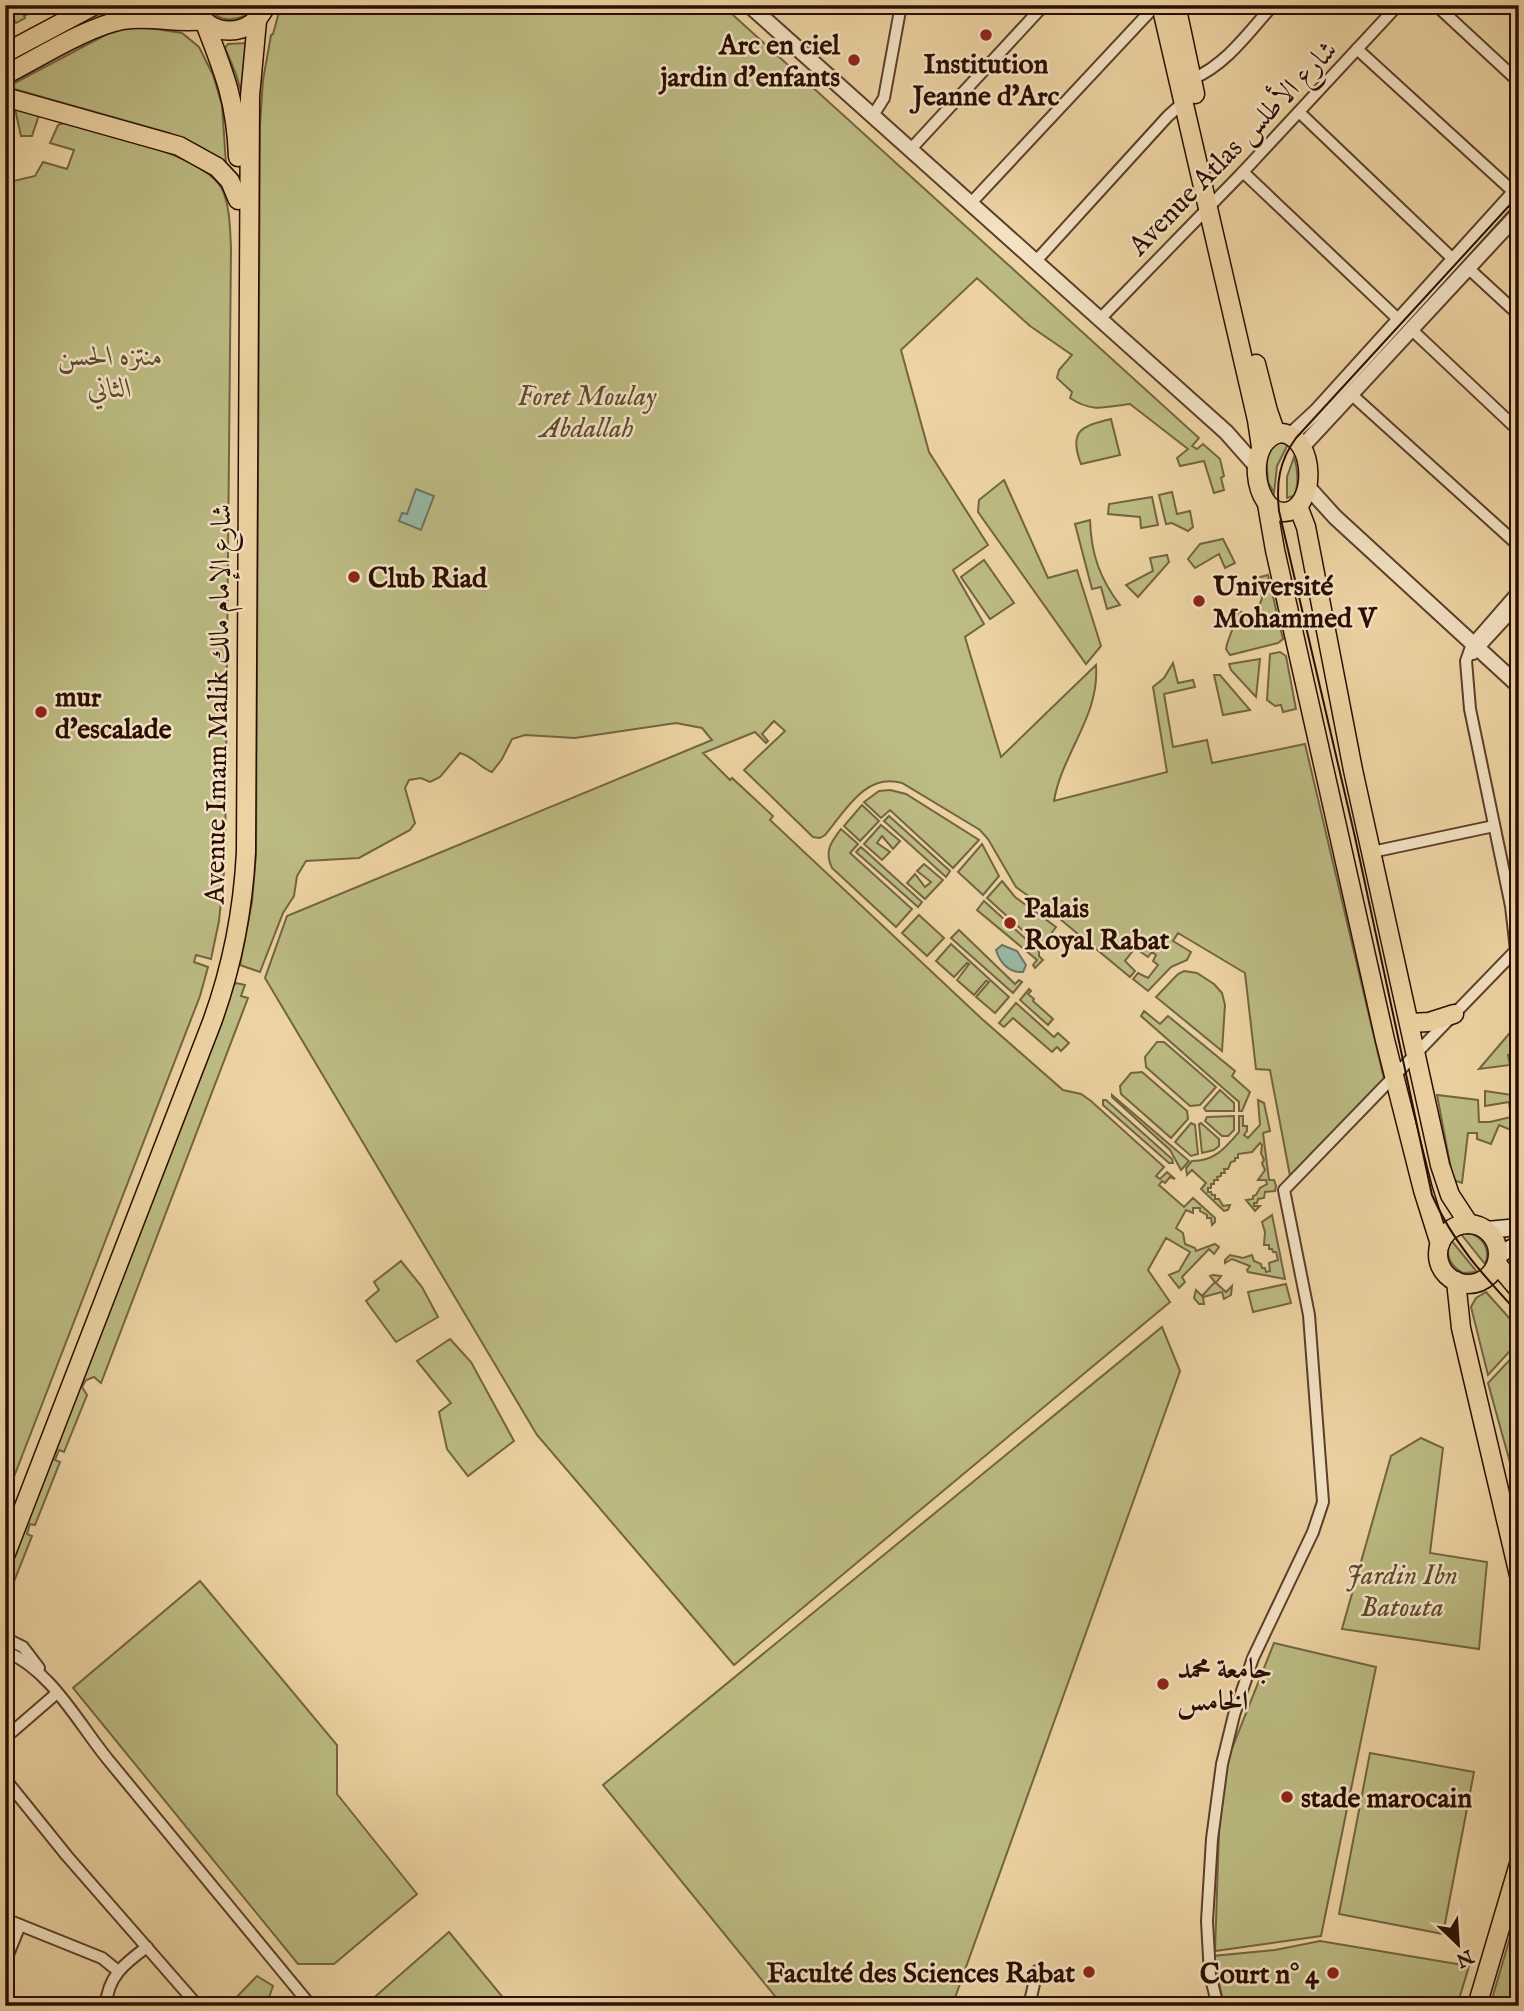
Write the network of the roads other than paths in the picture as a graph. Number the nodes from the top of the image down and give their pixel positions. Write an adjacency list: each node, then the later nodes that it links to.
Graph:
1 (95, 5): 13 (main road)
2 (901, 5): 19 (street)
3 (1044, 5): 20 (street)
4 (1159, 5): 16 (main road); 25 (street)
5 (1176, 5): 16 (main road)
6 (1273, 5): 16 (street)
7 (1398, 5): 12 (street, Avenue Atlas شارع الأطلس)
8 (1436, 5): 15 (street)
9 (752, 7): 19 (street)
10 (261, 13): 11 (main road); 60 (main road, Avenue Imam Malik شارع الإمام مالك)
11 (200, 16): 14 (main road); 23 (main road, Avenue Imam Malik شارع الإمام مالك)
12 (1357, 49): 18 (street, Avenue Atlas شارع الأطلس); 22 (street)
13 (5, 53)
14 (5, 75)
15 (1519, 82)
16 (1190, 91): 24 (main road); 28 (street)
17 (5, 97): 23 (main road)
18 (1299, 112): 21 (street, Avenue Atlas شارع الأطلس); 27 (street)
19 (872, 117): 20 (street)
20 (909, 150): 25 (street)
21 (1243, 172): 24 (street, Avenue Atlas شارع الأطلس); 32 (street)
22 (1517, 192): 27 (street)
23 (238, 200): 59 (main road, Avenue Imam Malik شارع الإمام مالك)
24 (1214, 202): 31 (street, Avenue Atlas شارع الأطلس); 35 (main road); 36 (main road)
25 (970, 204): 28 (street)
26 (1519, 214): 29 (street)
27 (1454, 260): 32 (street)
28 (1035, 262): 31 (street)
29 (1468, 268): 30 (street); 32 (street)
30 (1519, 315)
31 (1099, 320): 36 (street)
32 (1406, 325): 33 (street); 34 (street); 35 (street)
33 (1351, 394): 35 (street); 39 (street)
34 (1519, 432)
35 (1290, 439): 36 (main road); 37 (main road)
36 (1259, 456): 38 (main road)
37 (1303, 497): 38 (main road); 42 (street); 45 (main road)
38 (1267, 504): 50 (main road)
39 (1519, 547)
40 (1519, 590): 42 (street)
41 (1519, 604): 42 (street)
42 (1475, 647): 43 (street); 44 (street)
43 (1519, 686)
44 (1494, 826): 45 (street); 46 (street)
45 (1372, 852): 48 (main road)
46 (1518, 948): 47 (street)
47 (1454, 1014): 48 (main road); 49 (street)
48 (1410, 1023): 49 (main road)
49 (1417, 1053): 50 (street); 51 (main road)
50 (1394, 1076): 54 (main road); 79 (street)
51 (1469, 1224): 53 (main road); 54 (main road)
52 (1519, 1227): 53 (main road)
53 (1487, 1230): 56 (main road)
54 (1440, 1244): 57 (main road)
55 (1519, 1244): 56 (main road)
56 (1497, 1260): 57 (main road); 58 (main road)
57 (1456, 1281): 61 (main road)
58 (1519, 1290)
59 (5, 1530)
60 (5, 1556)
61 (1519, 1575)
62 (5, 1638): 64 (street)
63 (5, 1651): 64 (street)
64 (42, 1674): 65 (street)
65 (57, 1693): 66 (street); 77 (street)
66 (5, 1738)
67 (5, 1779): 71 (street)
68 (1519, 1864): 80 (main road)
69 (5, 1919): 70 (street)
70 (20, 1925): 72 (street); 73 (street)
71 (147, 1947): 73 (street); 76 (street)
72 (5, 1962)
73 (118, 1971): 75 (street)
74 (1037, 1971): 78 (street)
75 (106, 2006)
76 (198, 2006)
77 (311, 2006)
78 (1029, 2006)
79 (1218, 2006)
80 (1478, 2006)

